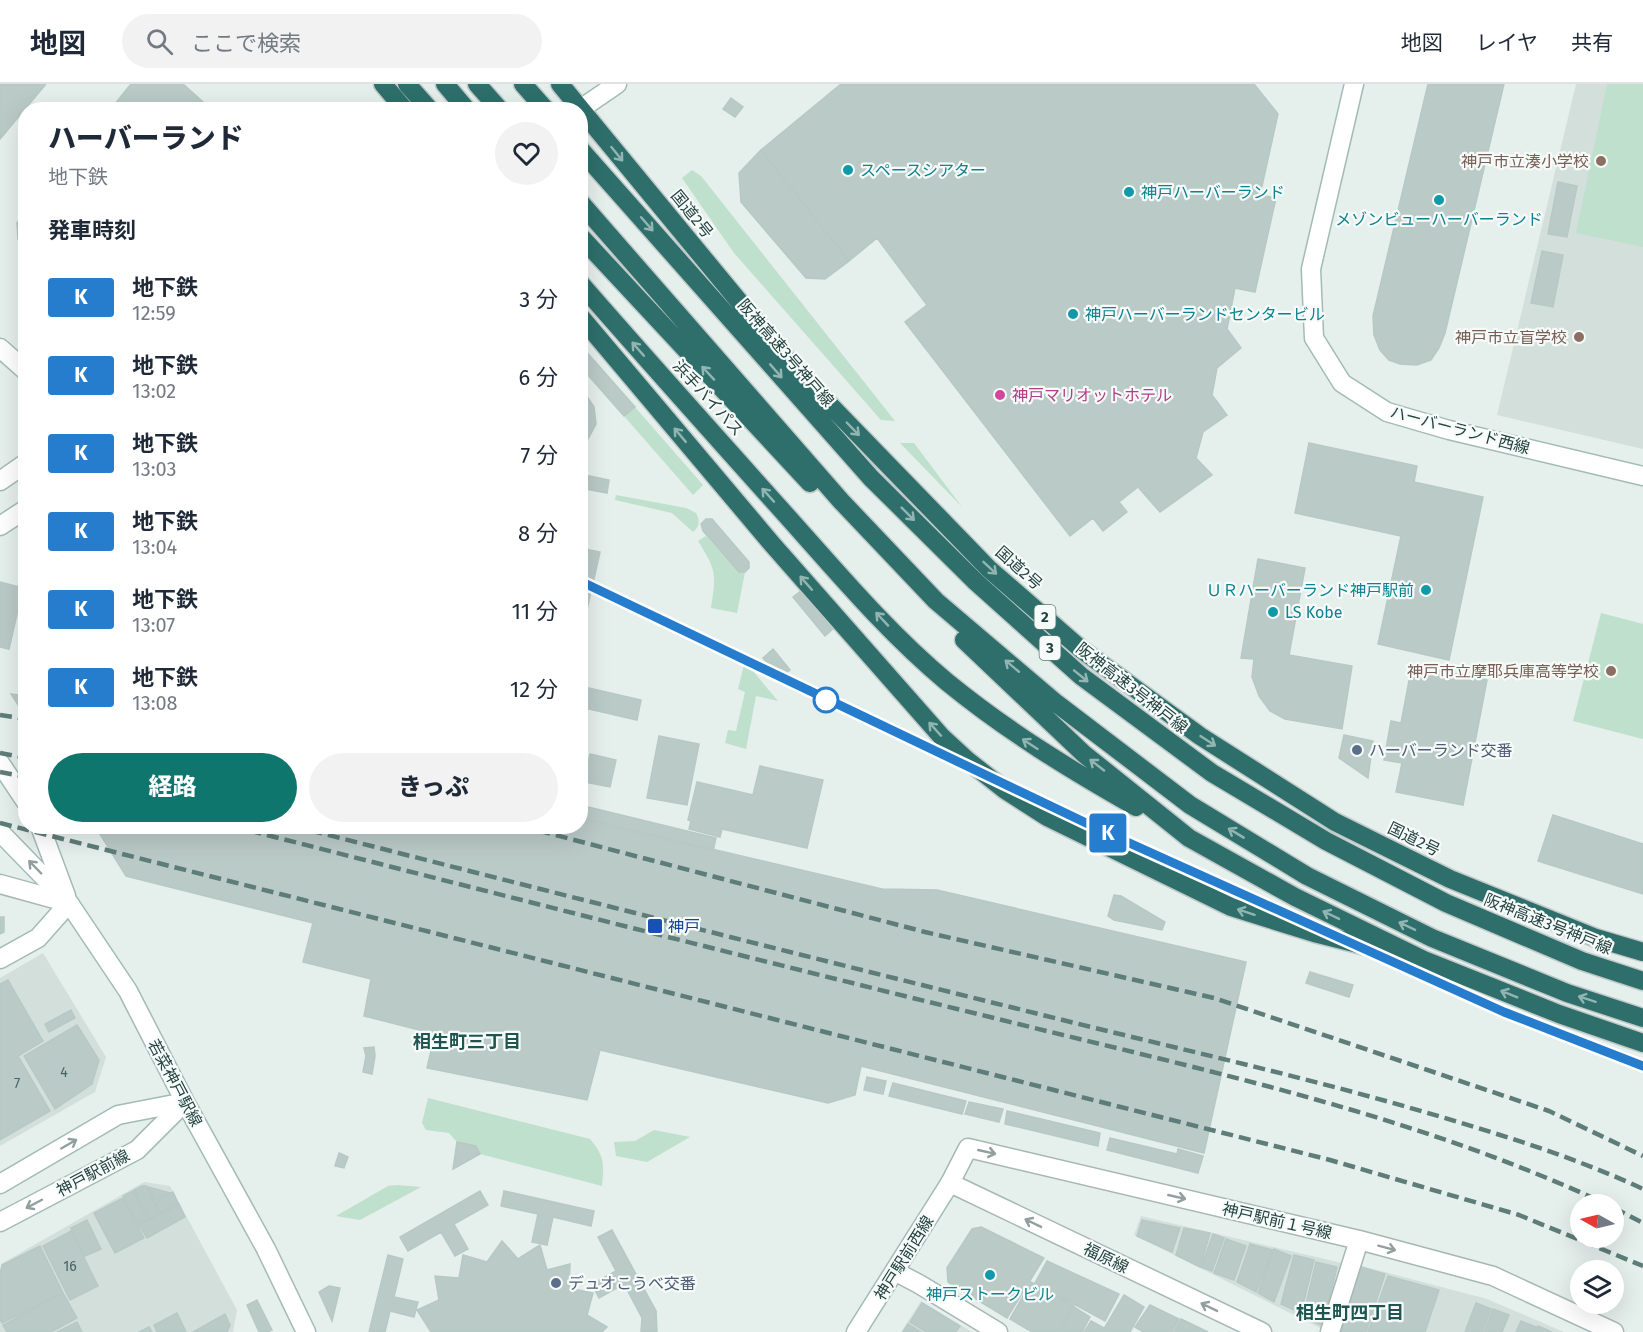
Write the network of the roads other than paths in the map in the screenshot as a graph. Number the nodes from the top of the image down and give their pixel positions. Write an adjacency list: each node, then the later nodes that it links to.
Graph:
1 (383, 84): 10 (highway)
2 (407, 84): 11 (highway)
3 (445, 84): 12 (highway)
4 (477, 84): 13 (highway)
5 (523, 84): 14 (highway)
6 (560, 84): 15 (highway, 国道2号 / 2)
7 (573, 84): 16 (highway)
8 (616, 84): 17 (street)
9 (1354, 84): 27 (street, ハーバーランド西線)
10 (398, 102)
11 (423, 102)
12 (460, 102)
13 (493, 102)
14 (539, 102)
15 (574, 102)
16 (577, 102)
17 (588, 103)
18 (588, 120): 38 (highway, 国道2号 / 2, one-way to 38)
19 (588, 158): 41 (highway, 阪神高速3号神戸線 / 3, one-way to 41)
20 (588, 211): 42 (highway, 3, one-way to 20)
21 (588, 245): 35 (highway, one-way to 21)
22 (588, 292): 35 (highway, 浜手バイパス, one-way to 22)
23 (588, 326): 40 (highway, one-way to 23)
24 (0, 348): 25 (street)
25 (18, 364)
26 (18, 469): 28 (street)
27 (1643, 476)
28 (0, 481)
29 (18, 514): 30 (street)
30 (0, 526)
31 (0, 763): 32 (street)
32 (18, 790)
33 (0, 832): 37 (street, one-way to 33)
34 (43, 834): 37 (street)
35 (1189, 838): 40 (highway, one-way to 35)
36 (0, 884): 37 (street)
37 (69, 903): 39 (street); 44 (street, 若菜神戸駅線)
38 (1643, 952)
39 (0, 960)
40 (1424, 960): 43 (highway, one-way to 40)
41 (1643, 981)
42 (1643, 1018)
43 (1643, 1042)
44 (185, 1102): 46 (street, one-way to 44); 47 (street, 神戸駅前線, one-way to 47); 50 (street, 若菜神戸駅線)
45 (950, 1183): 48 (street, 神戸駅前１号線, one-way to 48); 49 (street, 神戸駅前西線); 53 (street, 福原線, one-way to 45)
46 (0, 1184)
47 (0, 1222)
48 (1359, 1240): 54 (street); 55 (street, 神戸駅前１号線, one-way to 55)
49 (896, 1272): 51 (street, 神戸駅前西線); 52 (street)
50 (306, 1332)
51 (856, 1332)
52 (998, 1332)
53 (1262, 1332)
54 (1330, 1332)
55 (1614, 1332)

